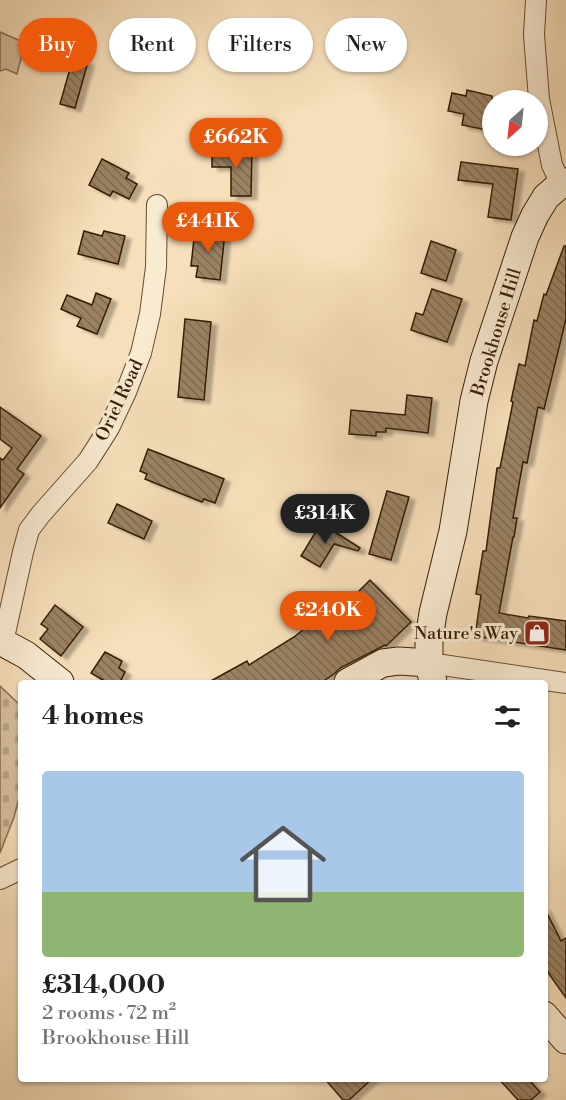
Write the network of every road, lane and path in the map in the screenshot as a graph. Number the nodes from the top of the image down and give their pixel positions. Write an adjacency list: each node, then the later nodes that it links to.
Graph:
1 (536, 0): 2 (street, Brookhouse Hill)
2 (563, 183): 5 (street, Brookhouse Hill)
3 (157, 205): 4 (street, Oriel Road)
4 (2, 641): 6 (street)
5 (431, 673): 7 (street); 8 (street)
6 (57, 680)
7 (352, 680)
8 (526, 680)
9 (548, 682): 10 (street)
10 (566, 683)
11 (18, 870): 12 (street)
12 (0, 879)
13 (548, 1020): 14 (street)
14 (566, 1040)

